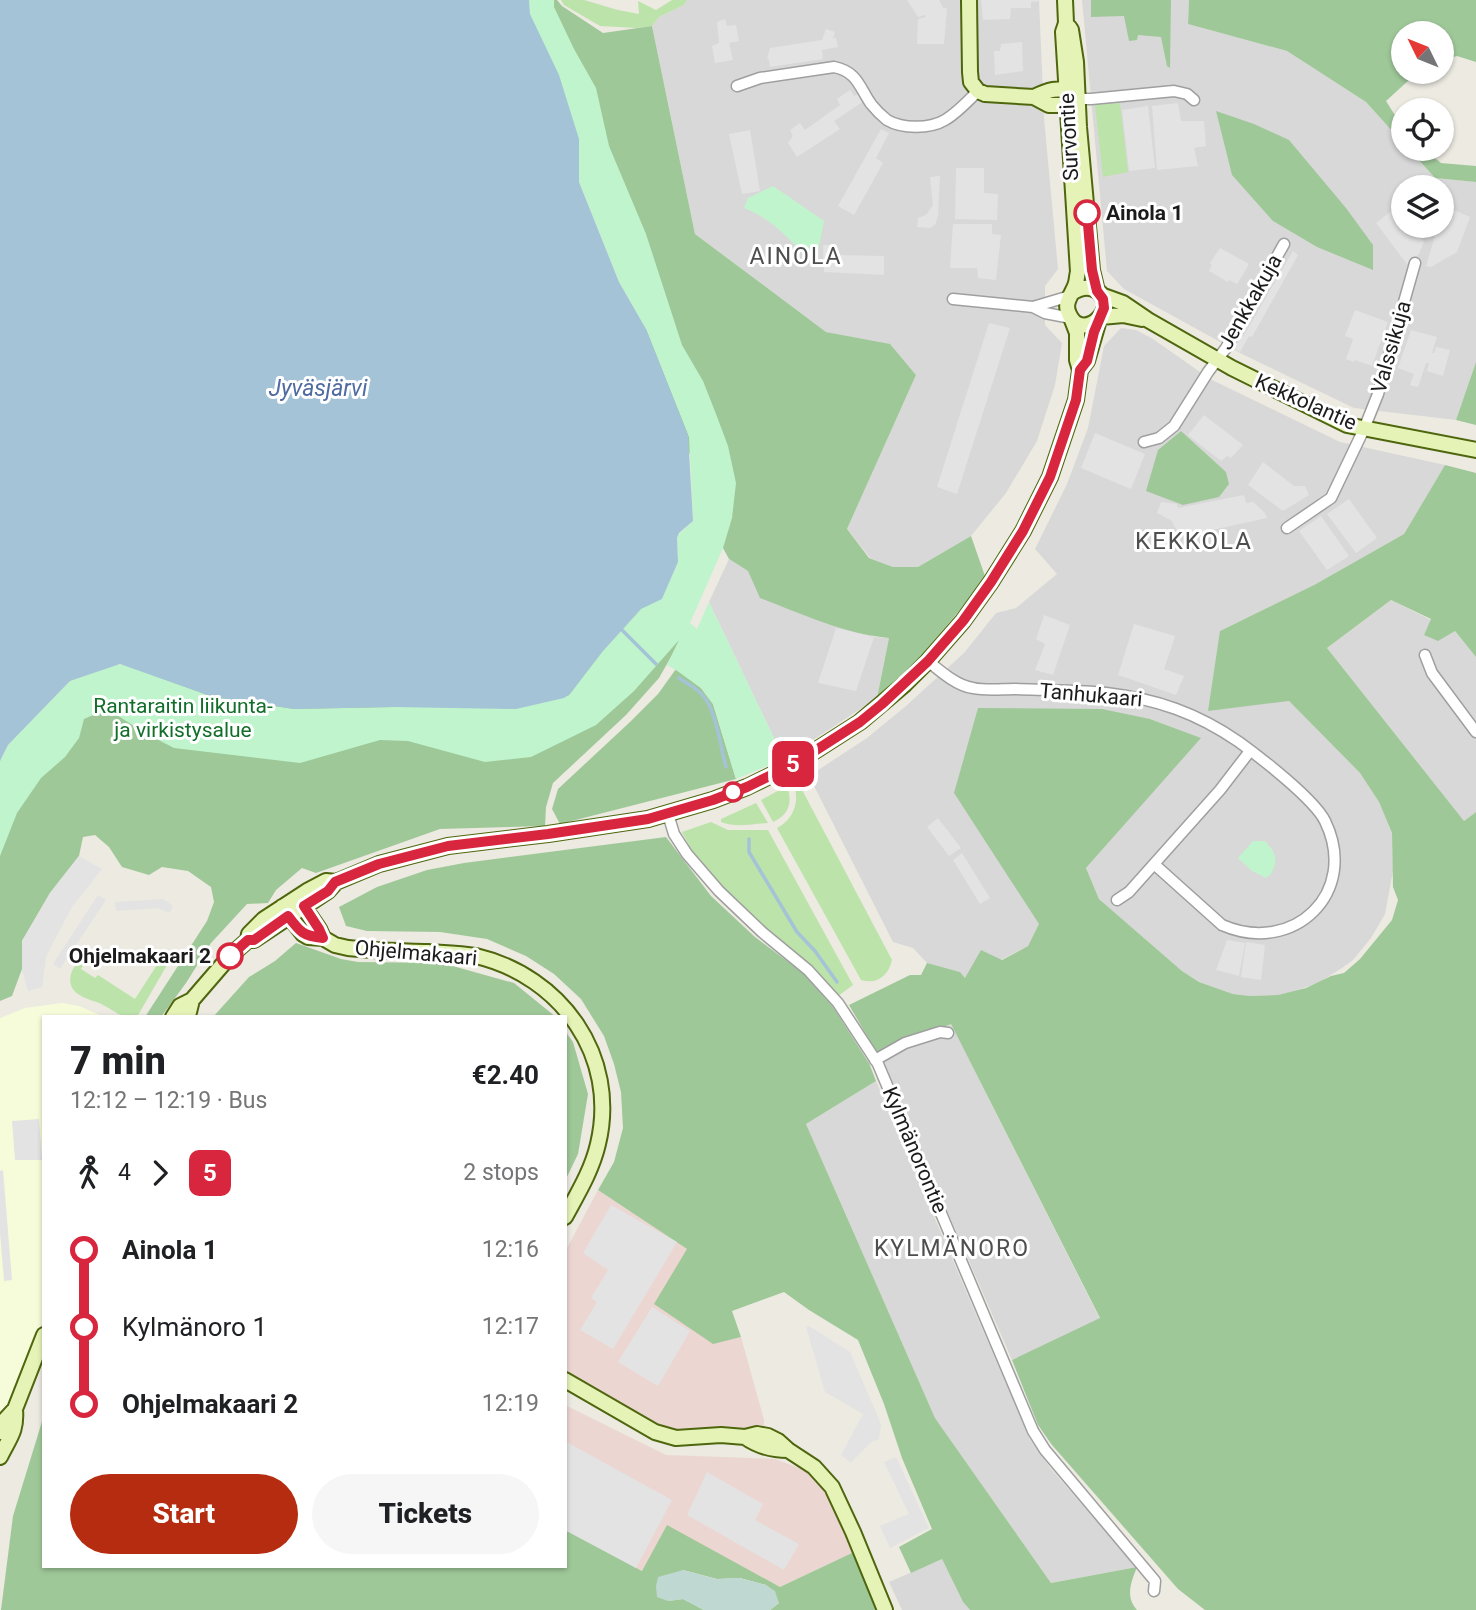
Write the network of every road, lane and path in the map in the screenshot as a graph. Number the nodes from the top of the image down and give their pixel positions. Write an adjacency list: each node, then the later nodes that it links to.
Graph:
1 (969, 0): 4 (main road)
2 (1065, 0): 5 (main road, Survontie)
3 (737, 86): 4 (street)
4 (978, 91): 5 (main road)
5 (1070, 98): 6 (street); 9 (main road, Survontie); 10 (main road, Survontie)
6 (1194, 100)
7 (1284, 244): 16 (street, Jenkkakuja)
8 (1415, 263): 18 (street, Valssikuja)
9 (1099, 293): 10 (main road); 13 (main road); 15 (main road, Kekkolantie)
10 (1071, 295): 12 (street); 14 (main road)
11 (953, 299): 12 (street)
12 (1033, 307): 14 (street)
13 (1100, 318): 14 (main road); 15 (main road, Kekkolantie); 17 (main road)
14 (1072, 319): 17 (main road)
15 (1148, 320): 16 (main road, Kekkolantie)
16 (1217, 359): 18 (main road, Kekkolantie); 19 (street, Jenkkakuja)
17 (1080, 370): 23 (main road)
18 (1364, 429): 20 (main road, Kekkolantie); 21 (street, Valssikuja)
19 (1144, 442)
20 (1476, 450)
21 (1287, 528)
22 (1425, 654): 24 (street)
23 (928, 661): 25 (street, Tanhukaari); 26 (main road)
24 (1476, 732)
25 (1250, 751): 27 (street); 27 (street, Tanhukaari)
26 (668, 814): 29 (main road); 36 (street, Kylmänorontie)
27 (1154, 864): 28 (street)
28 (1116, 900)
29 (300, 902): 30 (main road); 31 (main road)
30 (285, 912): 31 (main road, Ohjelmakaari); 32 (main road)
31 (323, 938): 37 (main road, Ohjelmakaari)
32 (192, 1000): 33 (main road); 34 (main road)
33 (174, 1015)
34 (187, 1015)
35 (947, 1033): 36 (street)
36 (876, 1060): 43 (street, Kylmänorontie)
37 (567, 1212)
38 (42, 1340): 40 (main road)
39 (567, 1381): 44 (main road)
40 (15, 1409): 41 (main road); 42 (main road)
41 (0, 1432)
42 (0, 1453)
43 (1154, 1591)
44 (885, 1610)

